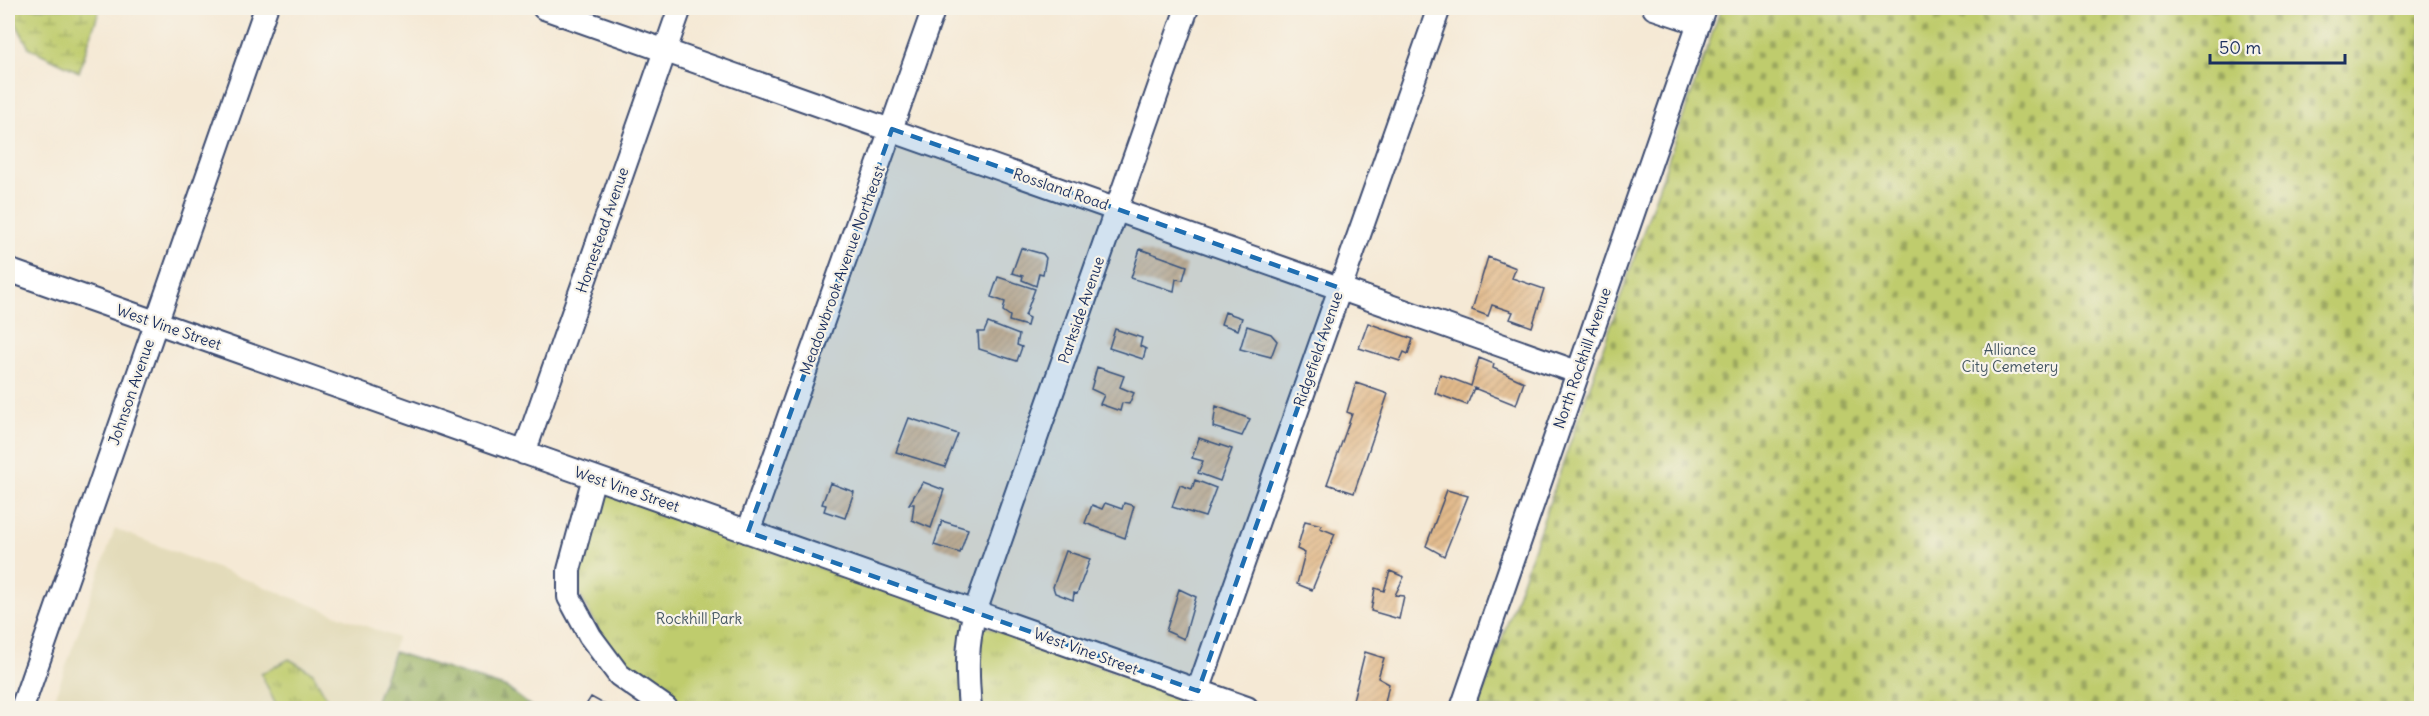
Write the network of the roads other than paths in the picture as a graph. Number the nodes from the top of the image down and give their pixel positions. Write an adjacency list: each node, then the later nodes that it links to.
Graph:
1 (266, 8): 14 (street, Johnson Avenue)
2 (544, 8): 9 (street, Rossland Road)
3 (680, 8): 9 (street, Homestead Avenue)
4 (934, 8): 10 (street, Meadowbrook Avenue Northeast)
5 (1186, 8): 11 (street, Parkside Avenue)
6 (1439, 8): 13 (street, Ridgefield Avenue)
7 (1654, 8): 8 (street)
8 (1701, 15): 15 (street, North Rockhill Avenue)
9 (665, 51): 10 (street, Rossland Road); 16 (street, Homestead Avenue)
10 (892, 129): 11 (street, Rossland Road); 18 (street, Meadowbrook Avenue Northeast)
11 (1116, 208): 13 (street, Rossland Road); 19 (street, Parkside Avenue)
12 (8, 270): 14 (street, West Vine Street)
13 (1340, 288): 15 (street, Rossland Road); 20 (street, Ridgefield Avenue)
14 (155, 322): 16 (street, West Vine Street); 21 (street, Johnson Avenue)
15 (1577, 372): 25 (street, North Rockhill Avenue)
16 (524, 453): 17 (street, West Vine Street)
17 (594, 477): 18 (street, West Vine Street); 22 (street)
18 (748, 532): 19 (street, West Vine Street)
19 (975, 612): 20 (street, West Vine Street); 23 (street, Parkside Avenue)
20 (1198, 691): 24 (street, West Vine Street)
21 (22, 708)
22 (666, 708)
23 (970, 708)
24 (1247, 708)
25 (1462, 708)

